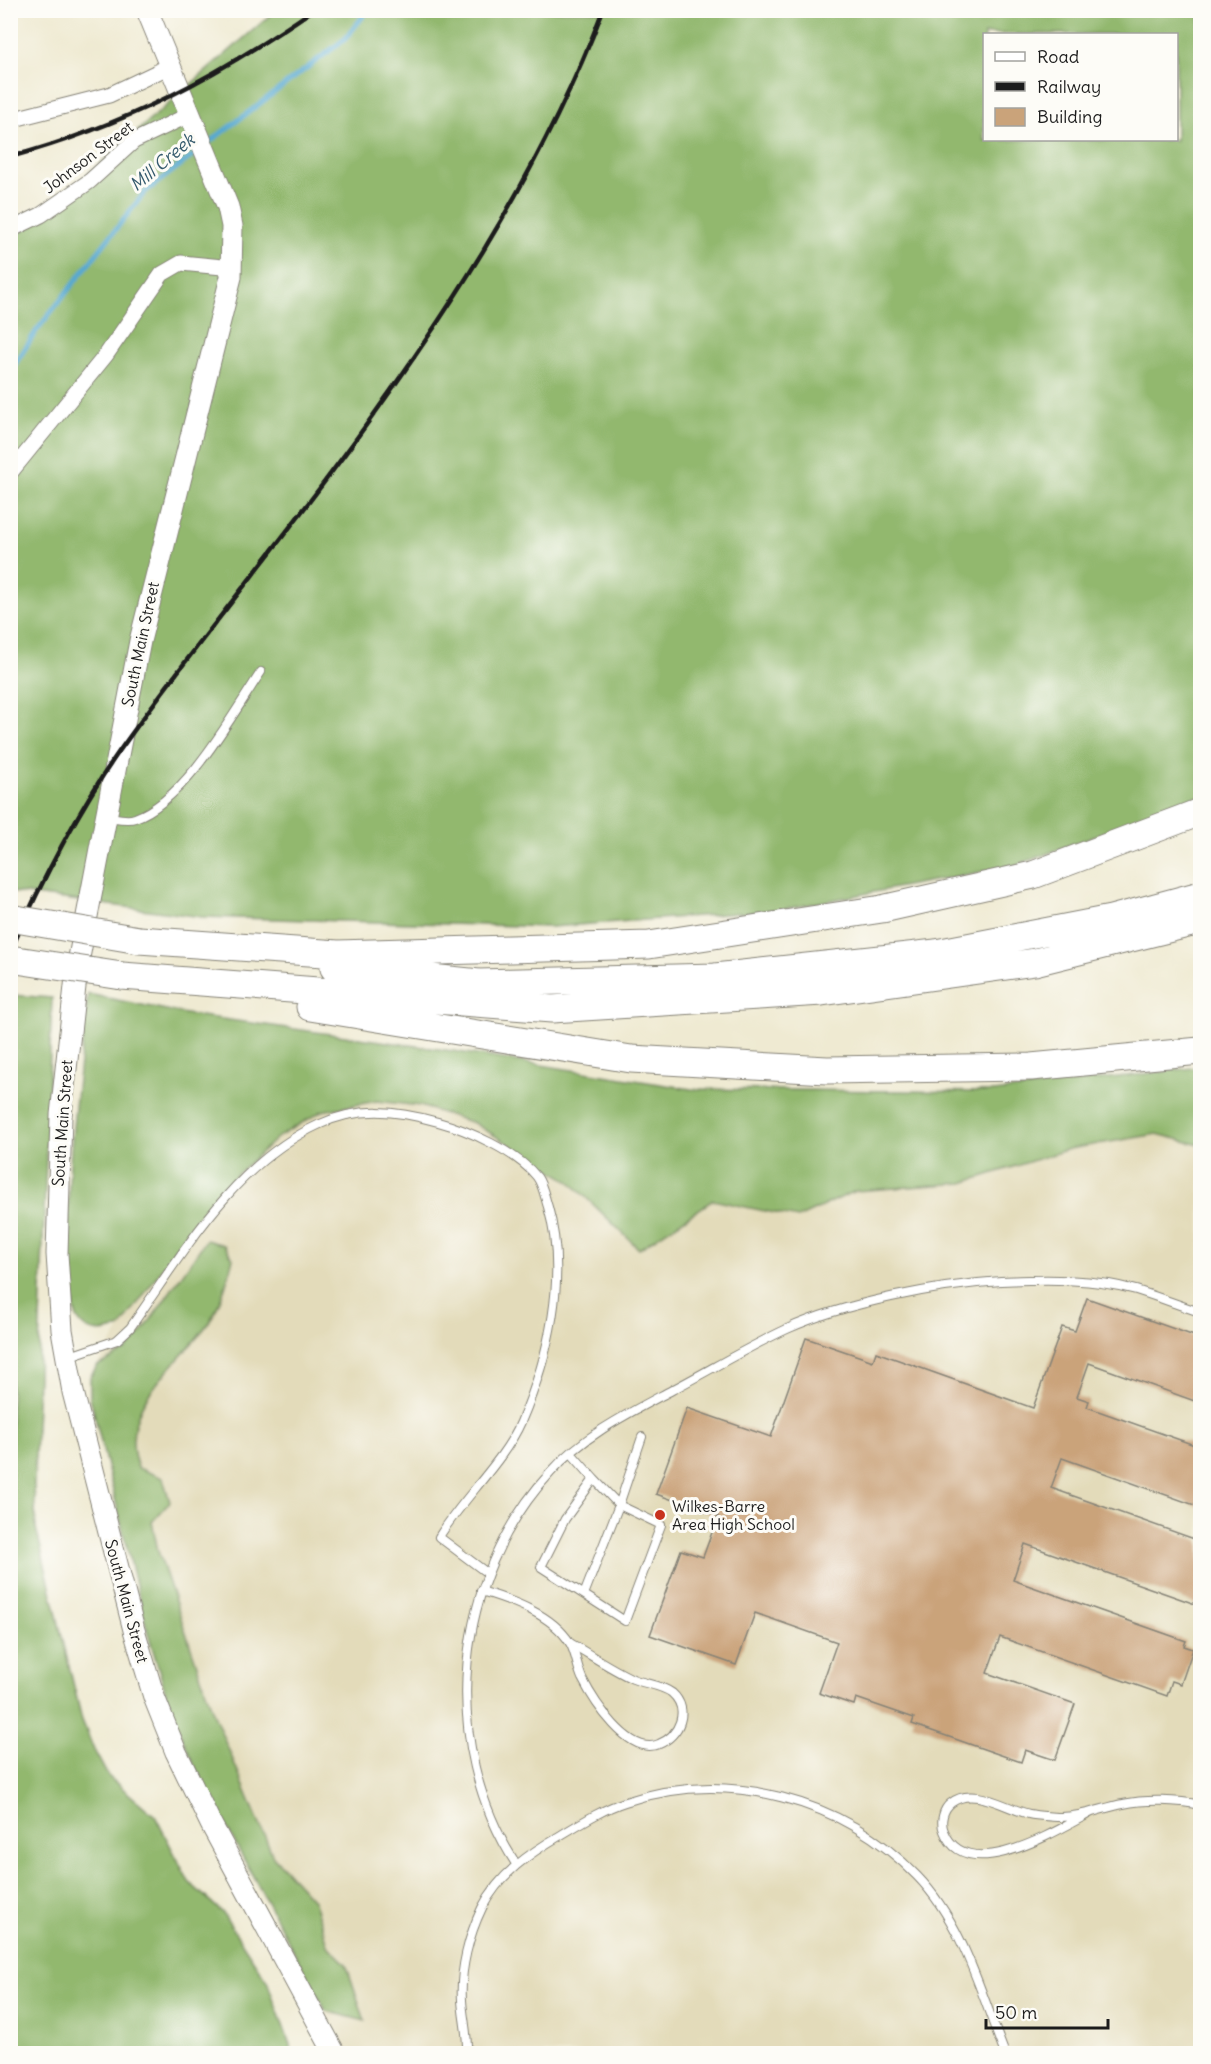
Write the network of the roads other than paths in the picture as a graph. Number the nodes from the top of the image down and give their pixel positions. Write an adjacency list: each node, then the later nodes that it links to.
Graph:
1 (147, 10): 2 (main road, South Main Street)
2 (170, 66): 3 (street); 4 (main road, South Main Street)
3 (10, 120)
4 (193, 123): 5 (street, Johnson Street); 6 (main road, South Main Street)
5 (10, 230)
6 (233, 268): 7 (street); 10 (main road, South Main Street)
7 (10, 473)
8 (261, 672): 10 (lane)
9 (1200, 812): 14 (highway)
10 (106, 817): 19 (main road, South Main Street)
11 (1200, 895): 14 (highway)
12 (10, 918): 14 (highway, bridge)
13 (1200, 921): 16 (highway)
14 (139, 940)
15 (10, 959): 16 (highway, bridge)
16 (128, 977): 17 (highway)
17 (1200, 1051)
18 (1200, 1312): 21 (lane)
19 (66, 1357): 24 (lane); 31 (main road, South Main Street)
20 (642, 1437): 23 (lane)
21 (571, 1453): 22 (lane); 24 (lane)
22 (594, 1479): 23 (lane); 26 (lane)
23 (619, 1505): 26 (lane); 26 (lane)
24 (487, 1573): 25 (lane)
25 (481, 1591): 27 (lane); 30 (lane)
26 (585, 1592)
27 (570, 1643): 27 (lane)
28 (1200, 1805): 29 (lane)
29 (1092, 1812): 29 (lane)
30 (516, 1864): 32 (lane); 33 (lane)
31 (334, 2054)
32 (467, 2054)
33 (1005, 2054)

